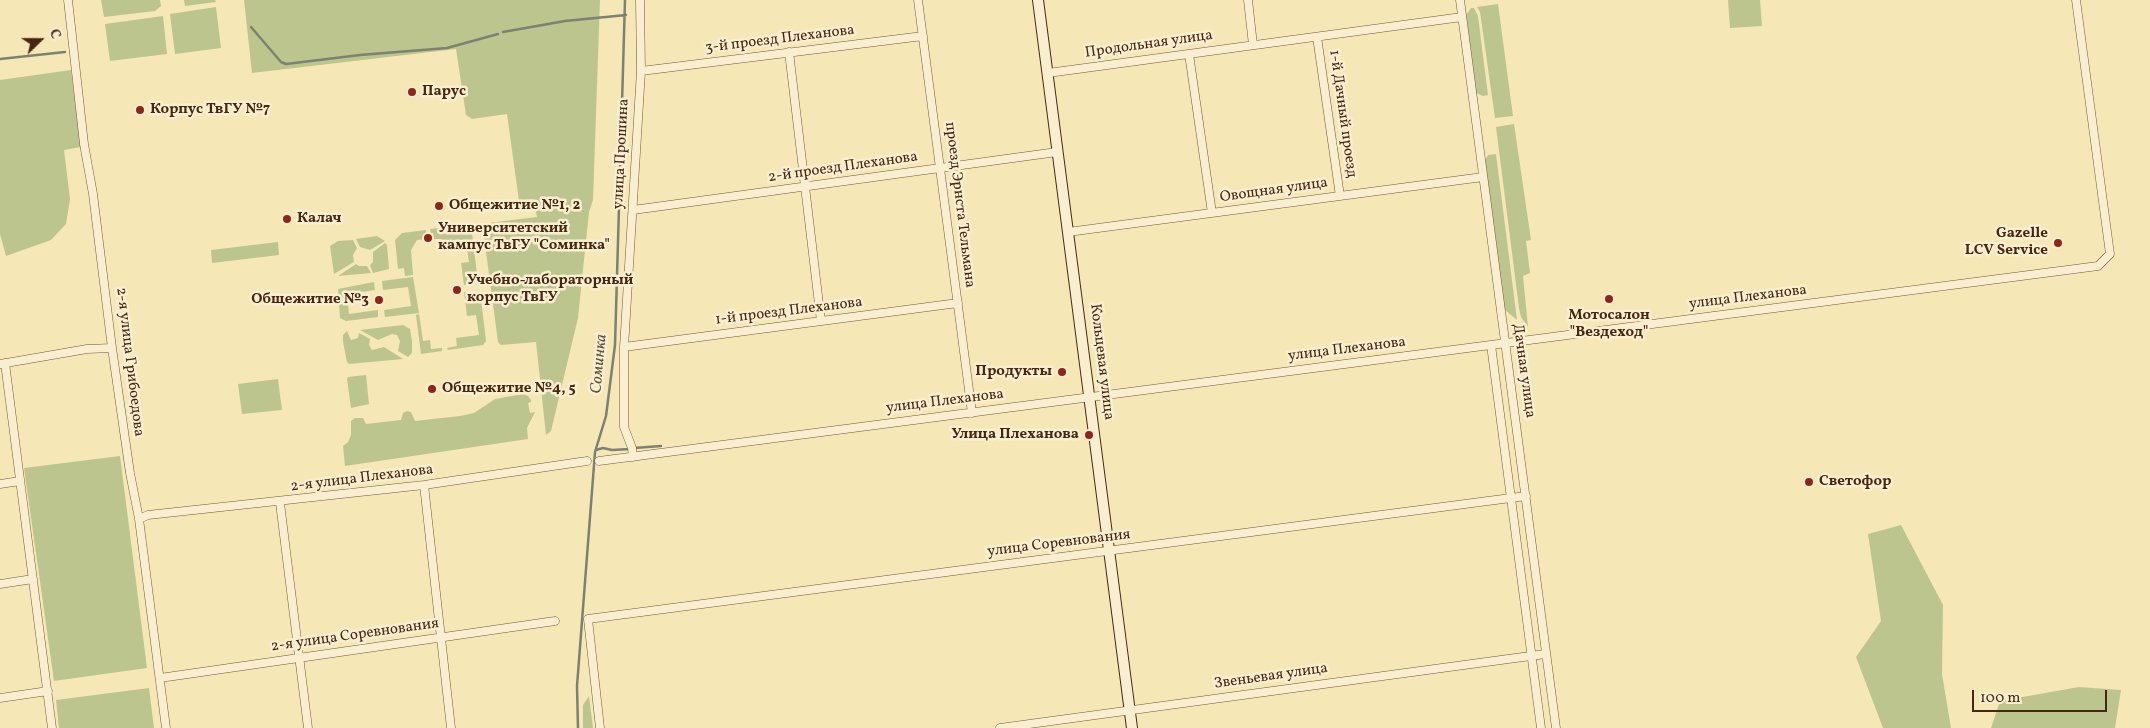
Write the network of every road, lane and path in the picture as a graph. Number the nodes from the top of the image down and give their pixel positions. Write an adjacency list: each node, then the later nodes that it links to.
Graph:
1 (68, 0): 29 (street, 2-я улица Грибоедова)
2 (640, 0): 14 (street, улица Прошина)
3 (918, 0): 9 (street, проезд Эрнста Тельмана)
4 (1038, 0): 15 (main road, Кольцевая улица)
5 (1248, 0): 11 (street)
6 (1460, 0): 8 (street, Дачная улица)
7 (2076, 0): 26 (street, улица Плеханова)
8 (1462, 17): 10 (street, Продольная улица); 18 (street, Дачная улица)
9 (923, 36): 12 (street, 3-й проезд Плеханова); 17 (street, проезд Эрнста Тельмана)
10 (1317, 37): 11 (street, Продольная улица); 20 (street, 1-й Дачный проезд)
11 (1253, 45): 13 (street, Продольная улица)
12 (789, 52): 14 (street, 3-й проезд Плеханова); 19 (street)
13 (1190, 54): 15 (street, Продольная улица); 22 (street)
14 (640, 70): 21 (street, улица Прошина)
15 (1048, 73): 16 (main road, Кольцевая улица)
16 (1057, 152): 17 (street, 2-й проезд Плеханова); 23 (main road, Кольцевая улица)
17 (941, 168): 19 (street, 2-й проезд Плеханова); 24 (street, проезд Эрнста Тельмана)
18 (1482, 177): 20 (street, Овощная улица); 26 (street, Дачная улица)
19 (805, 187): 21 (street, 2-й проезд Плеханова); 25 (street)
20 (1340, 196): 22 (street, Овощная улица)
21 (633, 210): 28 (street, улица Прошина)
22 (1212, 213): 23 (street, Овощная улица)
23 (1068, 232): 31 (main road, Кольцевая улица)
24 (958, 303): 25 (street, 1-й проезд Плеханова); 32 (street, проезд Эрнста Тельмана)
25 (821, 321): 28 (street, 1-й проезд Плеханова)
26 (1505, 343): 27 (street, улица Плеханова); 39 (street, Дачная улица)
27 (1491, 345): 31 (street, улица Плеханова); 40 (street, Дачная улица)
28 (624, 347): 33 (street, улица Прошина)
29 (112, 348): 30 (street); 42 (street, 2-я улица Грибоедова)
30 (3, 364): 36 (street)
31 (1090, 397): 32 (street, улица Плеханова); 43 (main road, Кольцевая улица)
32 (972, 413): 33 (street, улица Плеханова)
33 (633, 457): 35 (street, улица Плеханова)
34 (587, 461): 38 (street, 2-я улица Плеханова)
35 (599, 461)
36 (20, 481): 37 (street); 44 (street)
37 (0, 484)
38 (424, 486): 41 (street, 2-я улица Плеханова); 47 (street)
39 (1526, 496): 40 (street, улица Соревнования); 48 (street, Дачная улица)
40 (1511, 498): 43 (street, улица Соревнования); 49 (street, Дачная улица)
41 (280, 502): 42 (street, 2-я улица Плеханова); 50 (street)
42 (139, 519): 51 (street, 2-я улица Грибоедова)
43 (1110, 551): 54 (main road, Кольцевая улица); 59 (street, улица Соревнования)
44 (33, 579): 45 (street); 52 (street)
45 (0, 584)
46 (555, 621): 47 (street, 2-я улица Соревнования)
47 (441, 638): 50 (street, 2-я улица Соревнования); 58 (street)
48 (1545, 654): 49 (street, Звеньевая улица); 63 (street, Дачная улица)
49 (1532, 656): 54 (street, Звеньевая улица); 62 (street, Дачная улица)
50 (299, 658): 51 (street, 2-я улица Соревнования); 57 (street)
51 (160, 678): 56 (street, 2-я улица Грибоедова)
52 (48, 691): 53 (street); 55 (street)
53 (0, 698)
54 (1130, 710): 60 (street, Звеньевая улица); 61 (main road, Кольцевая улица)
55 (52, 728)
56 (166, 728)
57 (308, 728)
58 (451, 728)
59 (600, 728)
60 (1000, 728)
61 (1132, 728)
62 (1541, 728)
63 (1556, 728)

